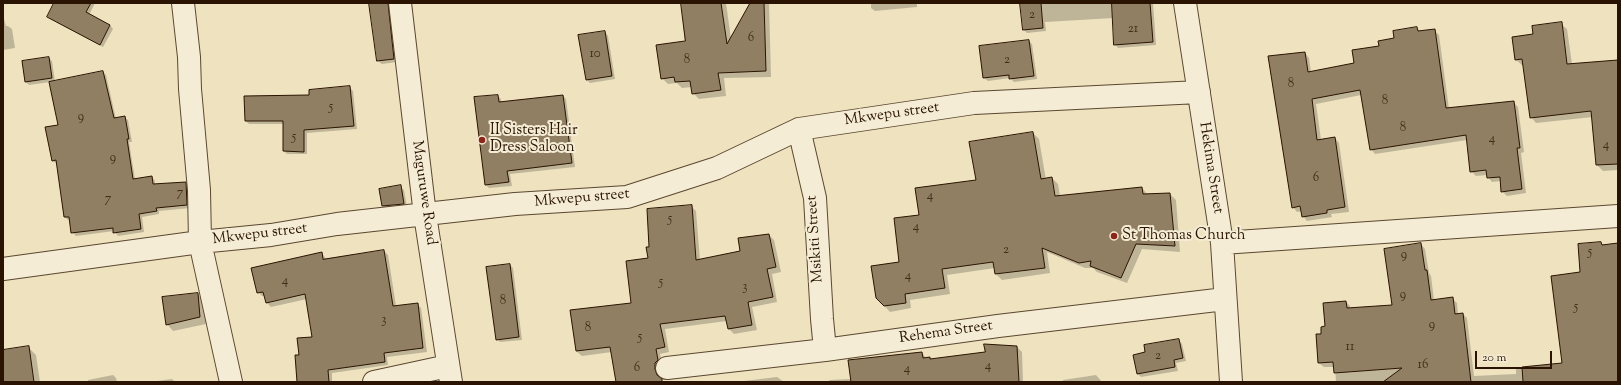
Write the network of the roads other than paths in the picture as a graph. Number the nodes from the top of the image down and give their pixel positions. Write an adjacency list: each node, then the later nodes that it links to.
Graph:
1 (183, 3): 8 (street)
2 (400, 3): 6 (street, Maguruwe Road)
3 (1185, 3): 4 (street, Hekima Street)
4 (1199, 92): 5 (street, Mkwepu street); 9 (street, Hekima Street)
5 (799, 129): 6 (street, Mkwepu street); 12 (street, Msikiti Street)
6 (425, 215): 8 (street, Mkwepu street); 14 (street, Maguruwe Road)
7 (1618, 216): 9 (street)
8 (200, 242): 10 (street, Mkwepu street); 15 (street)
9 (1222, 243): 11 (street, Hekima Street)
10 (3, 269)
11 (1225, 298): 12 (street, Rehema Street); 17 (street, Hekima Street)
12 (826, 350): 13 (street, Rehema Street)
13 (667, 368)
14 (449, 374): 16 (street)
15 (231, 382)
16 (374, 382)
17 (1231, 382)

